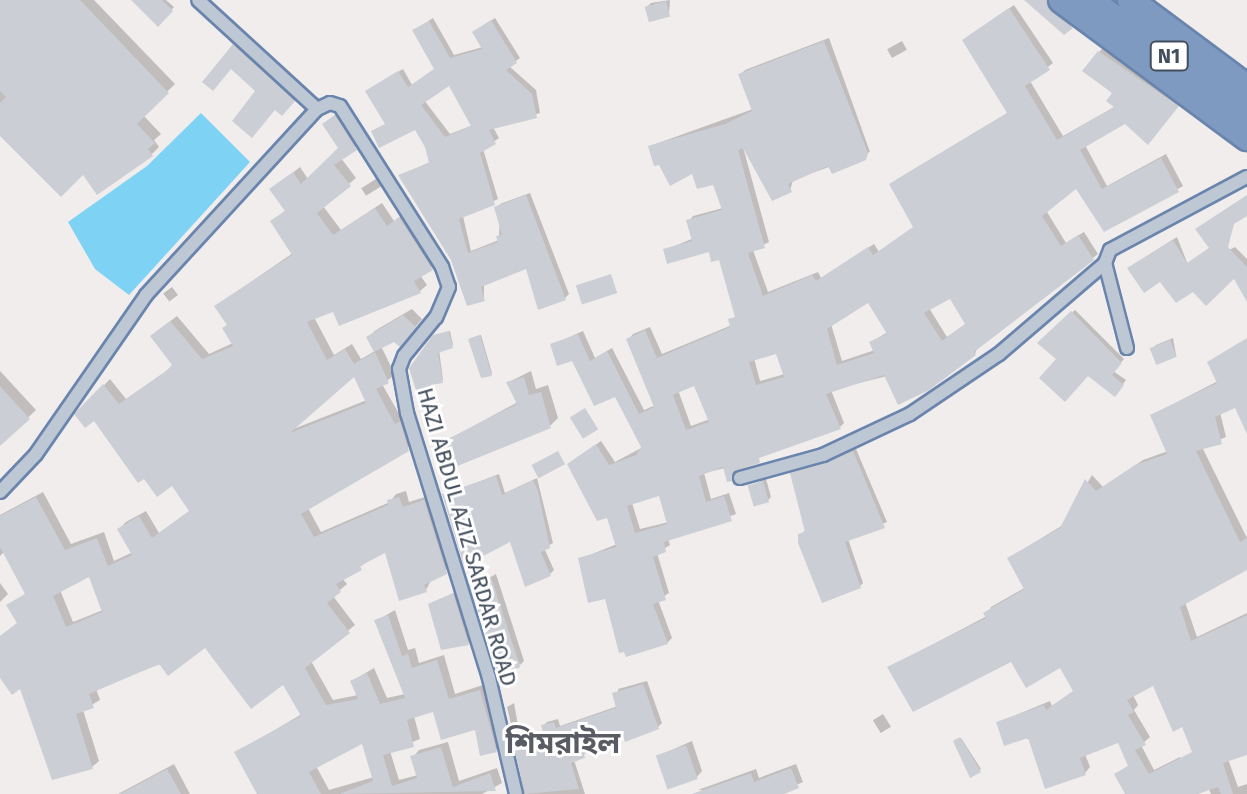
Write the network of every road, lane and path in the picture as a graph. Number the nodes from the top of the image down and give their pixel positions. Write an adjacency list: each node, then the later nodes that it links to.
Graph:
1 (198, 0): 8 (street)
2 (1061, 0): 10 (highway)
3 (1090, 0): 9 (highway, N1)
4 (1130, 0): 7 (highway, N1)
5 (1157, 0): 6 (highway)
6 (1247, 67)
7 (1247, 87)
8 (317, 109): 15 (street); 16 (street, HAZI ABDUL AZIZ SARDAR ROAD)
9 (1247, 112)
10 (1247, 138)
11 (1247, 177): 12 (street)
12 (1105, 263): 13 (street); 14 (street)
13 (1127, 348)
14 (740, 478)
15 (0, 492)
16 (516, 794)

